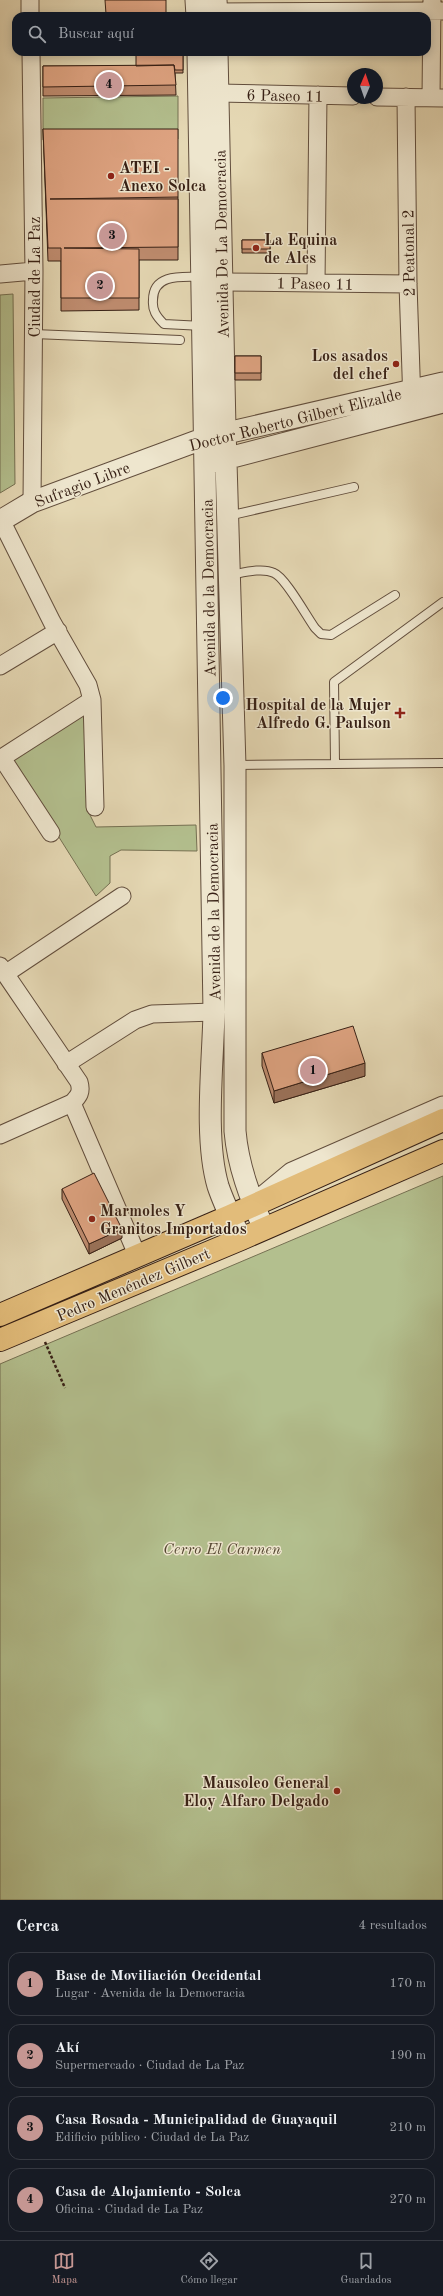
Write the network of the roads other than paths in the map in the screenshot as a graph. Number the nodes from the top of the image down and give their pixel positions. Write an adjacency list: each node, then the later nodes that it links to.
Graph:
1 (30, 0): 5 (street)
2 (196, 0): 4 (street)
3 (436, 7): 4 (street); 14 (street)
4 (211, 11)
5 (30, 12)
6 (31, 56): 15 (street, Ciudad de La Paz)
7 (198, 56): 17 (street, Avenida de la Democracia)
8 (217, 56): 9 (street, Avenida De La Democracia)
9 (218, 93): 10 (street, 6 Paseo 11); 17 (street, Avenida De La Democracia)
10 (318, 95): 11 (street, 6 Paseo 11); 18 (street)
11 (347, 96)
12 (383, 97): 13 (street)
13 (406, 97): 14 (street); 19 (street, 2 Peatonal 2)
14 (437, 98)
15 (34, 271): 16 (street); 21 (street, Ciudad de La Paz)
16 (0, 274)
17 (212, 279): 18 (street, 1 Paseo 11); 20 (street, Avenida de la Democracia); 20 (lane); 26 (street, Avenida De La Democracia)
18 (316, 283): 19 (street, 1 Paseo 11)
19 (408, 284): 24 (street, 2 Peatonal 2)
20 (204, 326): 26 (street, Avenida de la Democracia)
21 (34, 334): 22 (lane); 30 (street, Ciudad de La Paz)
22 (180, 340)
23 (443, 383): 24 (street, Doctor Roberto Gilbert Elizalde)
24 (412, 400): 25 (street, Doctor Roberto Gilbert Elizalde); 26 (street, Doctor Roberto Gilbert Elizalde); 28 (street, Doctor Roberto Gilbert Elizalde)
25 (443, 402)
26 (215, 437): 27 (street, Doctor Roberto Gilbert Elizalde); 28 (street, Avenida de la Democracia)
27 (167, 453): 28 (street, Doctor Roberto Gilbert Elizalde); 30 (street, Sufragio Libre)
28 (216, 462): 31 (street, Avenida de la Democracia); 47 (street, Avenida de la Democracia)
29 (354, 487): 31 (lane)
30 (32, 502): 32 (street, Sufragio Libre)
31 (228, 517): 33 (street, Avenida de la Democracia)
32 (0, 521): 36 (street)
33 (230, 576): 34 (lane); 42 (street, Avenida de la Democracia)
34 (395, 595)
35 (443, 602): 41 (lane)
36 (58, 631): 37 (street); 38 (street)
37 (0, 666)
38 (92, 700): 39 (street); 43 (street)
39 (1, 758): 44 (street)
40 (443, 762): 41 (lane)
41 (335, 763): 42 (lane)
42 (235, 766): 54 (street, Avenida de la Democracia)
43 (95, 807)
44 (51, 833)
45 (122, 896): 46 (street)
46 (3, 970): 48 (street)
47 (214, 1012): 48 (street); 55 (street, Avenida de la Democracia)
48 (66, 1064): 49 (street)
49 (72, 1103): 52 (street); 58 (street)
50 (443, 1107): 54 (street, Pedro Menéndez Gilbert)
51 (443, 1120): 54 (main road, Pedro Menéndez Gilbert)
52 (0, 1135)
53 (443, 1151): 56 (main road, Pedro Menéndez Gilbert)
54 (253, 1206): 55 (main road, Pedro Menéndez Gilbert); 56 (street, Avenida de la Democracia)
55 (230, 1216): 57 (street, Avenida de la Democracia); 58 (main road, Pedro Menéndez Gilbert)
56 (264, 1229): 57 (main road, Pedro Menéndez Gilbert)
57 (241, 1239): 60 (main road, Pedro Menéndez Gilbert)
58 (138, 1256): 59 (main road, Pedro Menéndez Gilbert)
59 (0, 1315)
60 (0, 1340)

